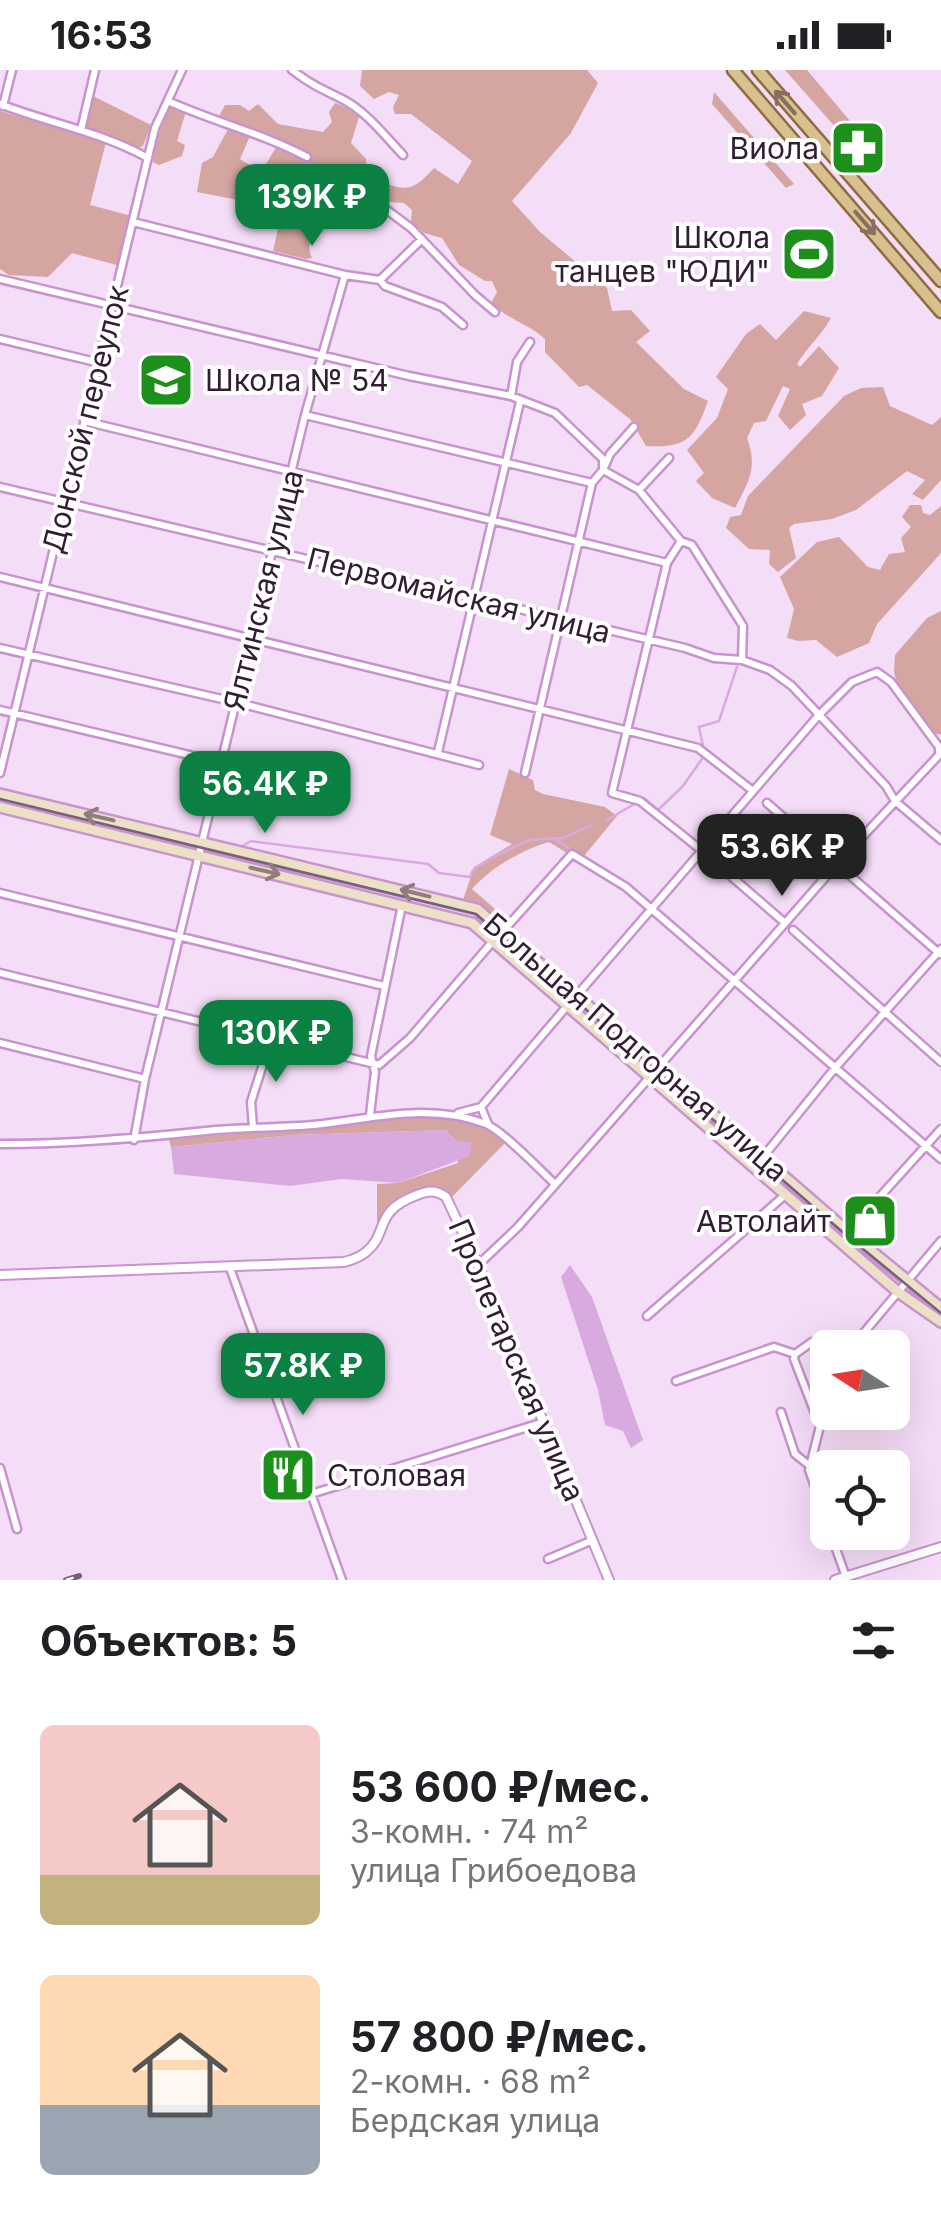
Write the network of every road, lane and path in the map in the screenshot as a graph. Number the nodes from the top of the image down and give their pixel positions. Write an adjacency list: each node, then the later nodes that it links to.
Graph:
1 (12, 70): 8 (street)
2 (95, 70): 9 (street)
3 (182, 70): 7 (street, Донской переулок)
4 (292, 70): 10 (street)
5 (733, 70): 14 (main road)
6 (758, 70): 13 (main road, one-way to 6)
7 (168, 100): 11 (street); 12 (street, Донской переулок)
8 (2, 105): 9 (street)
9 (81, 130): 12 (street)
10 (403, 155)
11 (307, 157)
12 (148, 158): 16 (street, Донской переулок)
13 (838, 164): 14 (main road); 21 (main road)
14 (824, 176): 22 (main road, one-way to 22)
15 (359, 189): 17 (street)
16 (133, 222): 18 (street); 23 (street, Донской переулок)
17 (422, 239): 20 (street); 24 (street)
18 (344, 276): 20 (street); 29 (street, Ялтинская улица)
19 (0, 280): 23 (street)
20 (380, 280): 26 (street)
21 (941, 282): 22 (main road)
22 (927, 296): 25 (main road)
23 (114, 307): 29 (street); 30 (street, Донской переулок)
24 (495, 312)
25 (941, 312)
26 (462, 326)
27 (0, 339): 30 (street)
28 (530, 342): 31 (street)
29 (323, 356): 31 (street); 33 (street, Ялтинская улица)
30 (100, 363): 34 (street, Донской переулок)
31 (511, 396): 32 (street)
32 (520, 402): 37 (street); 38 (street)
33 (305, 415): 37 (street); 39 (street, Ялтинская улица)
34 (84, 421): 39 (street); 43 (street, Донской переулок)
35 (634, 427): 38 (street)
36 (669, 458): 42 (street)
37 (507, 462): 40 (street); 44 (street)
38 (604, 470): 40 (street); 42 (street)
39 (292, 473): 44 (street); 47 (street, Ялтинская улица)
40 (592, 483): 46 (street)
41 (0, 487): 43 (street, Первомайская улица)
42 (639, 490): 45 (street)
43 (63, 502): 47 (street, Первомайская улица); 50 (street, Донской переулок)
44 (494, 522): 46 (street); 51 (street)
45 (681, 541): 48 (street); 57 (street)
46 (578, 542): 48 (street); 52 (street)
47 (272, 550): 51 (street, Первомайская улица); 53 (street, Ялтинская улица)
48 (666, 564): 54 (street)
49 (0, 577): 50 (street)
50 (43, 587): 53 (street); 56 (street, Донской переулок)
51 (475, 599): 52 (street, Первомайская улица); 58 (street)
52 (560, 620): 54 (street, Первомайская улица); 61 (street)
53 (252, 640): 58 (street); 59 (street, Ялтинская улица)
54 (648, 640): 57 (street, Первомайская улица); 64 (street)
55 (0, 648): 56 (street)
56 (28, 656): 59 (street); 62 (street, Донской переулок)
57 (742, 660): 63 (street, Первомайская улица)
58 (452, 689): 61 (street); 66 (street)
59 (235, 702): 66 (street); 67 (street, Ялтинская улица)
60 (0, 710): 62 (street)
61 (539, 710): 64 (street); 69 (street)
62 (14, 714): 67 (street); 70 (street, Донской переулок)
63 (818, 716): 65 (street); 72 (street); 74 (street, Первомайская улица)
64 (626, 732): 72 (street); 79 (street)
65 (940, 747): 74 (street)
66 (438, 752): 68 (street)
67 (221, 762): 71 (street); 78 (street, Ялтинская улица)
68 (479, 764)
69 (525, 773)
70 (0, 774)
71 (282, 777)
72 (754, 791): 79 (street)
73 (0, 794): 78 (main road, Большая Подгорная улица, one-way to 73)
74 (895, 800): 77 (street, Первомайская улица); 82 (street)
75 (767, 803): 82 (street)
76 (0, 807): 80 (main road, Большая Подгорная улица)
77 (941, 840)
78 (202, 841): 80 (street, Ялтинская улица); 87 (main road, Большая Подгорная улица, one-way to 78)
79 (701, 850): 85 (street)
80 (198, 855): 84 (main road, Большая Подгорная улица, one-way to 84); 89 (street, Ялтинская улица)
81 (710, 858): 86 (street)
82 (837, 864): 86 (street); 91 (street)
83 (0, 893): 89 (street)
84 (402, 904): 90 (main road, Большая Подгорная улица); 94 (street)
85 (649, 909): 87 (street); 93 (street); 95 (street)
86 (785, 923): 93 (street)
87 (504, 930): 95 (main road, Большая Подгорная улица)
88 (794, 930): 98 (street)
89 (180, 937): 94 (street); 97 (street, Ялтинская улица)
90 (495, 940): 96 (main road, Большая Подгорная улица); 102 (street)
91 (940, 952): 98 (street)
92 (0, 973): 97 (street)
93 (734, 982): 103 (street); 104 (street)
94 (384, 986): 102 (street)
95 (578, 994): 103 (main road, Большая Подгорная улица)
96 (568, 1005): 106 (main road, Большая Подгорная улица); 107 (street)
97 (162, 1012): 99 (street); 105 (street, Ялтинская улица)
98 (886, 1013): 101 (street); 104 (street)
99 (271, 1039): 102 (street); 111 (street)
100 (0, 1042): 105 (street)
101 (941, 1062)
102 (373, 1063): 109 (street)
103 (662, 1067): 106 (street); 116 (main road, Большая Подгорная улица)
104 (835, 1068): 115 (street); 116 (street)
105 (146, 1078): 113 (street, Ялтинская улица)
106 (652, 1078): 118 (street); 119 (main road, Большая Подгорная улица)
107 (481, 1107): 108 (street); 110 (street)
108 (454, 1113): 109 (street); 110 (street)
109 (370, 1115): 111 (street)
110 (489, 1125): 118 (street)
111 (253, 1127): 113 (street)
112 (941, 1129): 115 (street)
113 (134, 1140): 114 (street)
114 (0, 1144)
115 (926, 1146): 117 (street); 120 (street)
116 (763, 1157): 120 (main road, Большая Подгорная улица)
117 (941, 1159)
118 (555, 1184): 122 (street)
119 (786, 1194): 126 (main road, Большая Подгорная улица); 128 (street)
120 (848, 1232): 125 (main road, Большая Подгорная улица)
121 (941, 1240): 125 (street)
122 (478, 1265): 123 (street, Пролетарская улица); 135 (street, Пролетарская улица)
123 (230, 1268): 124 (street, Пролетарская улица); 139 (street)
124 (0, 1275)
125 (906, 1282): 126 (street); 127 (main road, Большая Подгорная улица)
126 (898, 1292): 129 (main road, Большая Подгорная улица); 130 (street)
127 (941, 1308)
128 (647, 1316)
129 (941, 1322)
130 (867, 1330)
131 (810, 1343): 132 (street)
132 (795, 1354): 133 (street); 136 (street)
133 (676, 1381)
134 (781, 1412): 137 (street)
135 (544, 1422): 139 (street); 141 (street, Пролетарская улица)
136 (814, 1450)
137 (810, 1466)
138 (0, 1468): 140 (street)
139 (311, 1494): 146 (street)
140 (18, 1529)
141 (593, 1540): 144 (street); 147 (street, Пролетарская улица)
142 (941, 1547): 145 (street)
143 (837, 1550): 145 (street)
144 (548, 1559)
145 (846, 1576): 148 (street)
146 (342, 1580)
147 (610, 1580)
148 (835, 1580)

